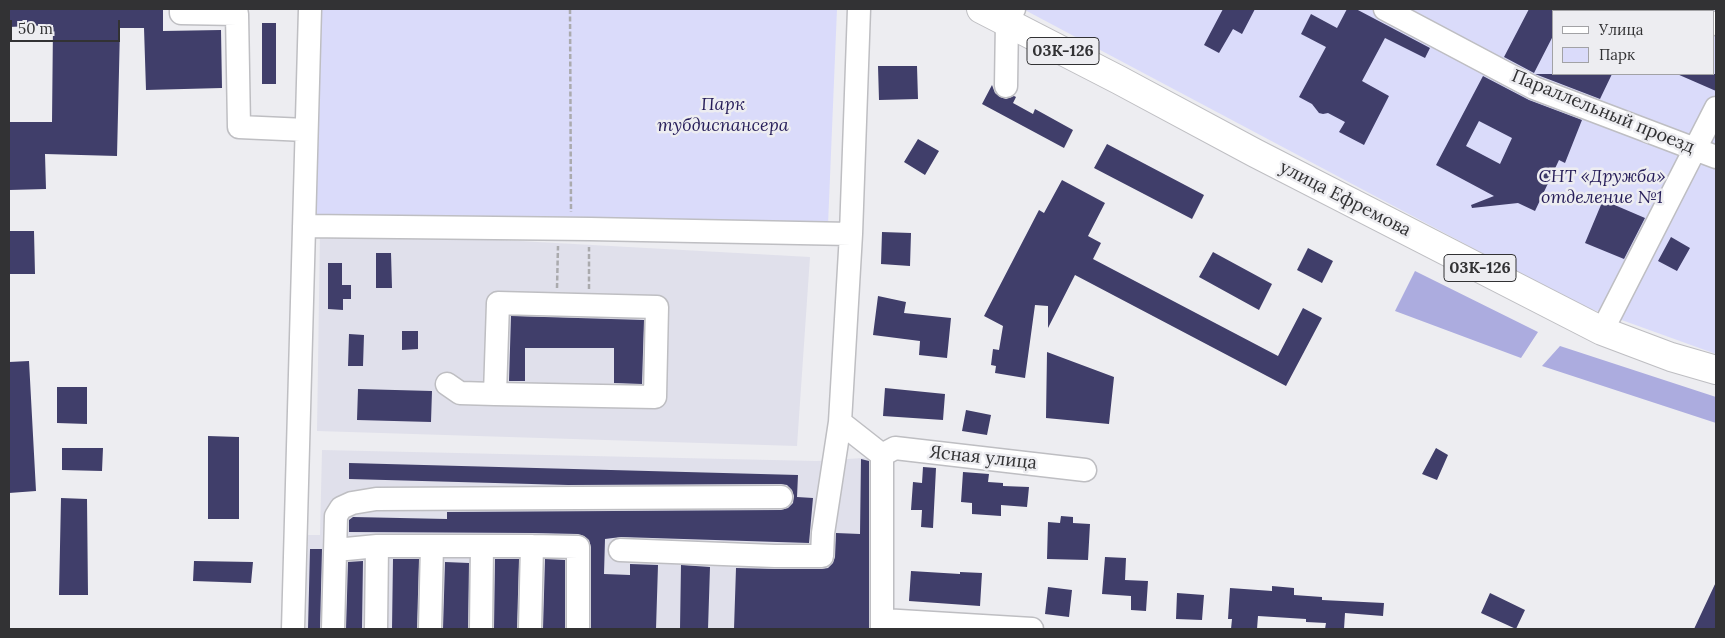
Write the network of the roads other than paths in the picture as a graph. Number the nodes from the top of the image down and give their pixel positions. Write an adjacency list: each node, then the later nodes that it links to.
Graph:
1 (181, 9): 9 (street)
2 (310, 9): 9 (street)
3 (859, 9): 13 (street)
4 (981, 9): 6 (main road, улица Ефремова / 03К-126)
5 (1385, 9): 10 (street, Параллельный проезд)
6 (1010, 15): 7 (street); 14 (main road, улица Ефремова / 03К-126)
7 (1006, 86)
8 (1716, 108): 10 (street)
9 (306, 130): 12 (street)
10 (1695, 150): 11 (street, Параллельный проезд); 14 (street)
11 (1716, 156)
12 (304, 226): 13 (street); 29 (street)
13 (851, 234): 18 (street)
14 (1602, 331): 15 (main road, улица Ефремова / 03К-126)
15 (1716, 370)
16 (447, 384): 17 (street)
17 (495, 394): 17 (street)
18 (840, 422): 19 (street); 27 (street)
19 (882, 455): 20 (street, Ясная улица); 28 (street)
20 (1085, 470)
21 (780, 497): 26 (street)
22 (377, 546): 23 (street); 26 (street); 31 (street)
23 (432, 546): 24 (street); 32 (street)
24 (482, 546): 25 (street); 33 (street)
25 (532, 546): 34 (street); 35 (street)
26 (336, 550): 30 (street)
27 (620, 550)
28 (883, 625): 36 (street)
29 (293, 629)
30 (333, 629)
31 (376, 629)
32 (430, 629)
33 (481, 629)
34 (530, 629)
35 (578, 629)
36 (1032, 629)

